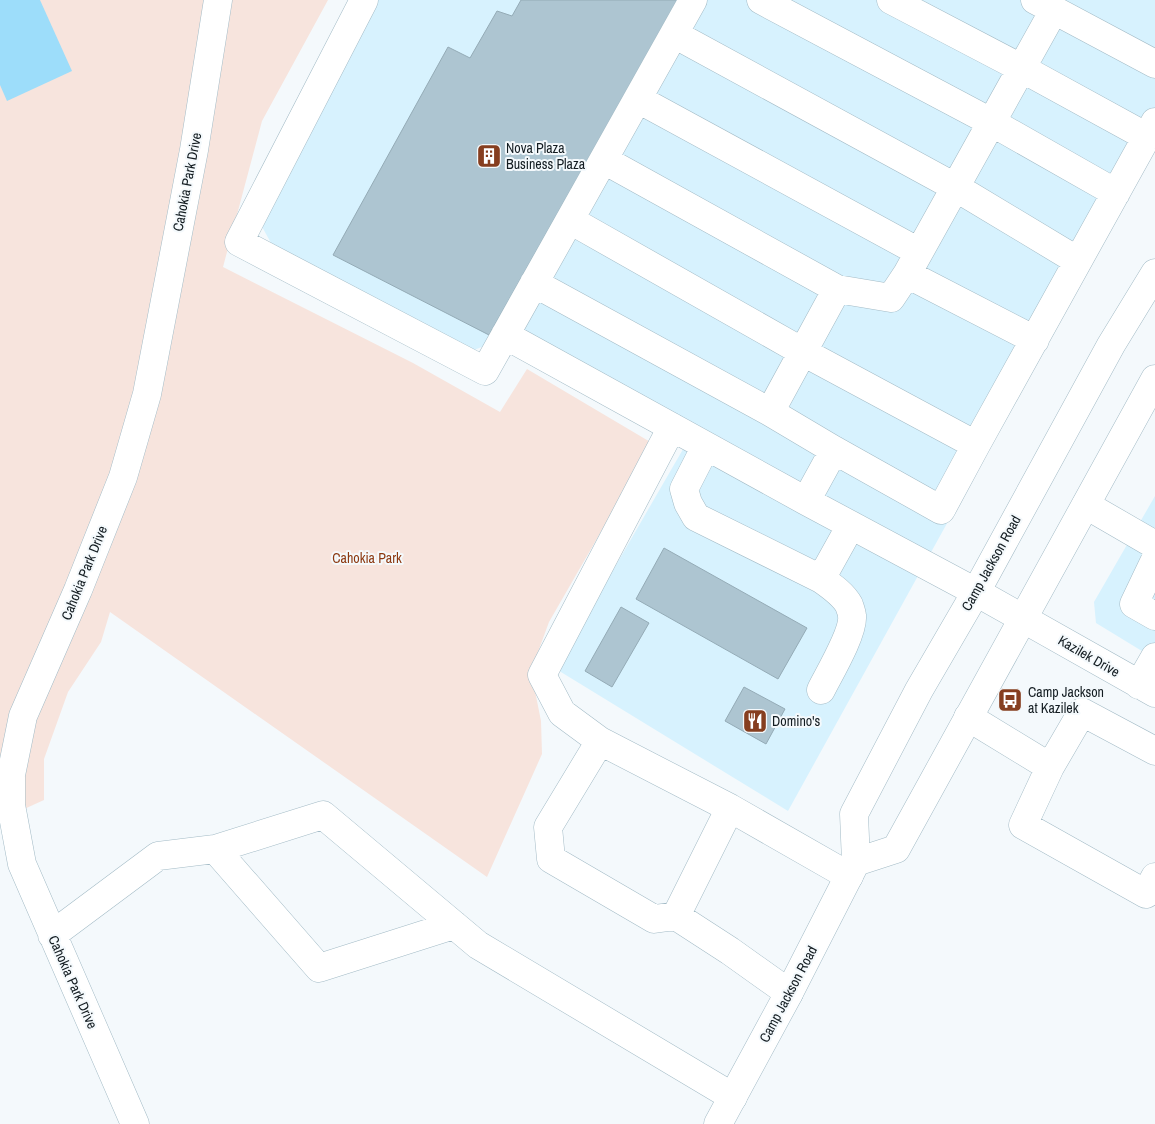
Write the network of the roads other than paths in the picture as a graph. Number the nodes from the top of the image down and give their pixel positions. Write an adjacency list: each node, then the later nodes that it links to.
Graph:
1 (218, 0): 53 (main road, Cahokia Park Drive)
2 (364, 0): 22 (main road)
3 (693, 0): 7 (main road)
4 (761, 0): 11 (main road)
5 (891, 0): 9 (main road)
6 (1045, 5): 8 (main road); 9 (main road)
7 (674, 34): 10 (main road); 14 (main road)
8 (1155, 64)
9 (1022, 68): 11 (main road); 12 (main road)
10 (638, 99): 13 (main road); 18 (main road)
11 (991, 122): 14 (main road); 15 (main road)
12 (1151, 129): 15 (main road)
13 (604, 160): 16 (main road); 21 (main road)
14 (955, 187): 17 (main road); 18 (main road)
15 (1116, 192): 17 (main road)
16 (570, 220): 20 (main road); 24 (main road)
17 (1078, 262): 23 (main road)
18 (913, 263): 21 (main road); 23 (main road)
19 (1155, 273): 37 (main road, Camp Jackson Road)
20 (534, 283): 22 (main road); 26 (main road)
21 (836, 289): 24 (main road)
22 (505, 335): 27 (main road, Kazilek Drive)
23 (1035, 340): 28 (main road)
24 (802, 352): 26 (main road); 28 (main road)
25 (1155, 379): 32 (main road)
26 (770, 412): 30 (main road)
27 (672, 427): 29 (main road, Kazilek Drive); 44 (main road)
28 (976, 445): 30 (main road)
29 (706, 446): 31 (main road, Kazilek Drive); 36 (main road)
30 (834, 450): 31 (main road)
31 (806, 501): 33 (main road, Kazilek Drive)
32 (1086, 505): 34 (main road); 39 (main road)
33 (851, 525): 36 (main road); 37 (main road, Kazilek Drive)
34 (1155, 545)
35 (1155, 560): 38 (main road)
36 (821, 579): 42 (main road)
37 (976, 592): 39 (main road, Kazilek Drive); 49 (main road, Camp Jackson Road)
38 (1155, 616)
39 (1023, 618): 41 (main road, Kazilek Drive); 43 (main road)
40 (1155, 657): 41 (main road)
41 (1147, 689)
42 (822, 690)
43 (968, 717): 46 (main road); 49 (main road)
44 (600, 741): 47 (main road); 51 (main road)
45 (1155, 751): 46 (main road)
46 (1050, 767): 50 (main road)
47 (730, 808): 49 (main road); 51 (main road)
48 (215, 849): 52 (main road); 52 (main road); 53 (main road)
49 (852, 869): 54 (main road, Camp Jackson Road)
50 (1155, 877)
51 (676, 916): 54 (main road)
52 (454, 925): 55 (main road)
53 (52, 935): 56 (main road, Cahokia Park Drive)
54 (789, 993): 55 (main road, Camp Jackson Road)
55 (732, 1097): 57 (main road, Camp Jackson Road)
56 (135, 1124)
57 (718, 1124)

